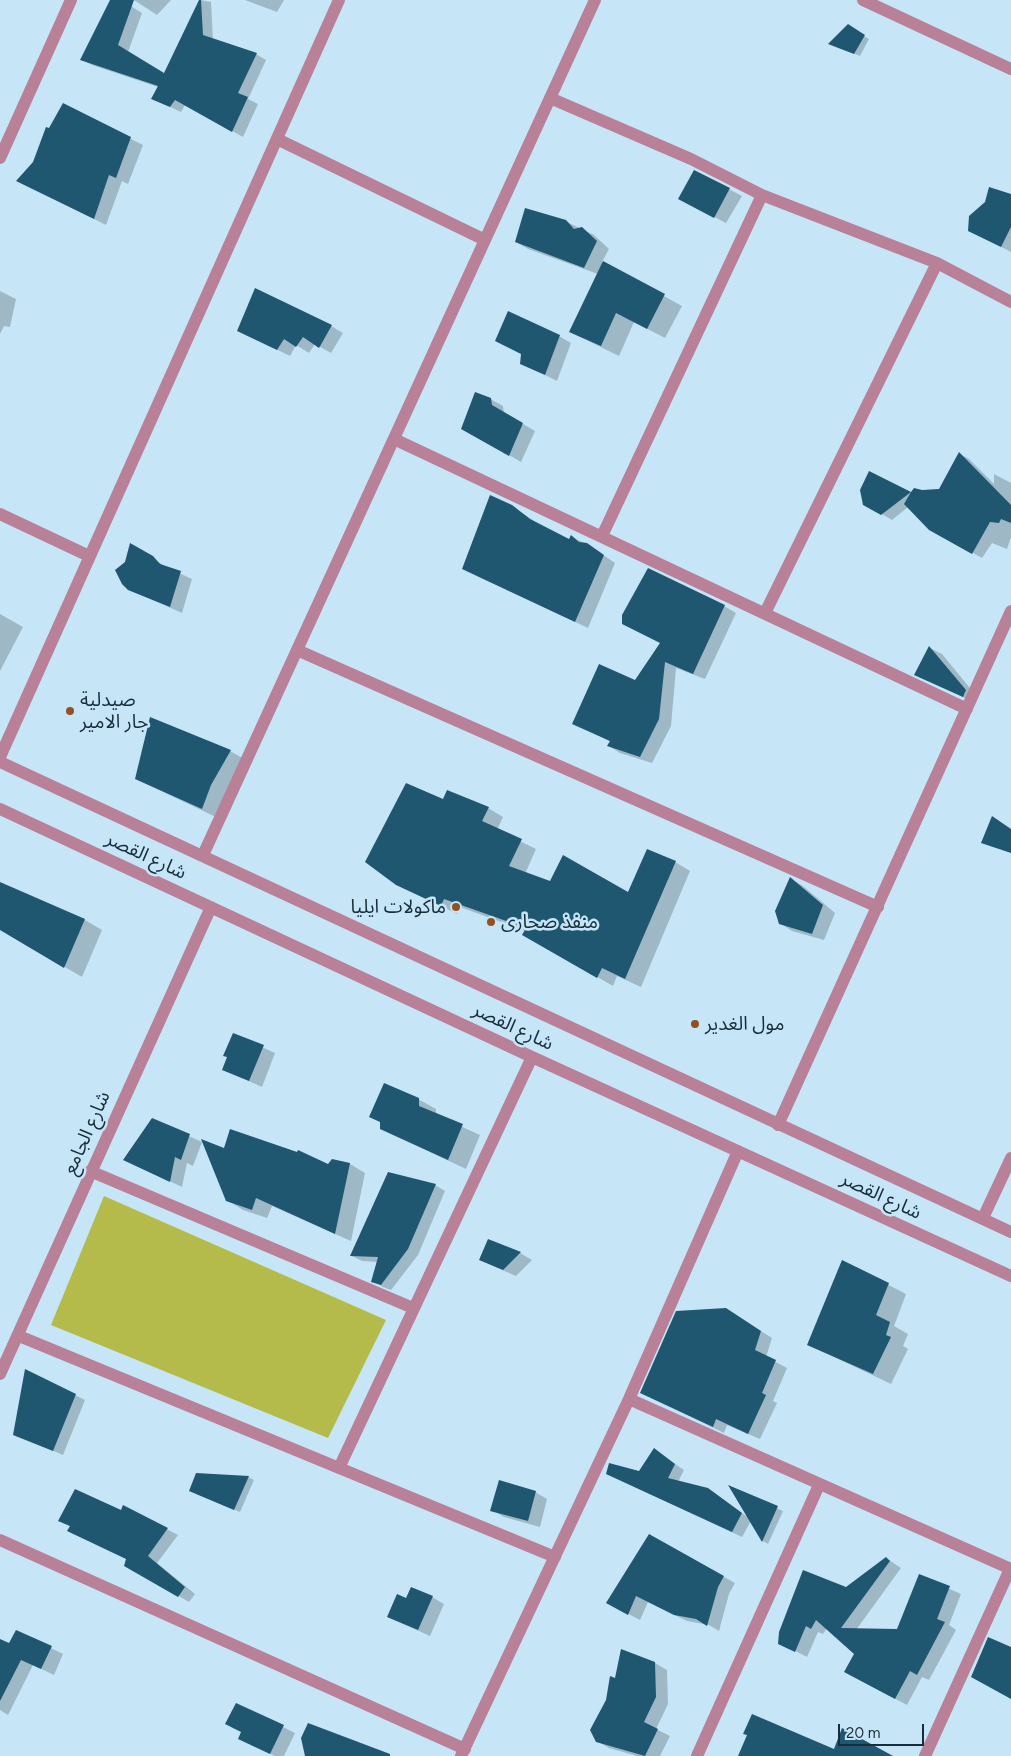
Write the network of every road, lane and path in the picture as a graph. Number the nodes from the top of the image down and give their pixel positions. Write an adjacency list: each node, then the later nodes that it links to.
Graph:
1 (72, 0): 8 (street)
2 (595, 0): 6 (street)
3 (863, 0): 5 (street)
4 (335, 1): 7 (street)
5 (1011, 69)
6 (550, 98): 9 (street); 10 (street)
7 (277, 139): 10 (street); 16 (street)
8 (0, 158)
9 (762, 195): 11 (street); 15 (street)
10 (485, 240): 13 (street)
11 (937, 264): 12 (street); 18 (street)
12 (1011, 302)
13 (394, 439): 15 (street); 19 (street)
14 (0, 514): 16 (street)
15 (602, 536): 18 (street)
16 (89, 556): 21 (street)
17 (1011, 611): 20 (street)
18 (765, 613): 20 (street)
19 (297, 650): 24 (street); 26 (street)
20 (967, 708): 26 (street)
21 (0, 757)
22 (0, 762): 24 (street)
23 (0, 809): 25 (street, شارع القصر)
24 (203, 855): 28 (street)
25 (211, 907): 27 (street, شارع القصر); 31 (street, شارع الجامع)
26 (878, 907): 28 (street)
27 (532, 1057): 29 (street, شارع القصر); 35 (street)
28 (778, 1125): 32 (street)
29 (738, 1151): 34 (street, شارع القصر); 38 (street)
30 (1011, 1158): 32 (street)
31 (90, 1171): 35 (street); 36 (street, شارع الجامع)
32 (984, 1218): 33 (street)
33 (1011, 1232)
34 (1011, 1276)
35 (413, 1308): 39 (street)
36 (19, 1336): 37 (street, شارع الجامع); 39 (street)
37 (0, 1374)
38 (629, 1399): 40 (street); 42 (street)
39 (339, 1468): 42 (street)
40 (820, 1485): 43 (street); 45 (street)
41 (0, 1540): 44 (street)
42 (555, 1557): 44 (street)
43 (1010, 1569): 46 (street)
44 (463, 1752)
45 (697, 1756)
46 (925, 1756)

